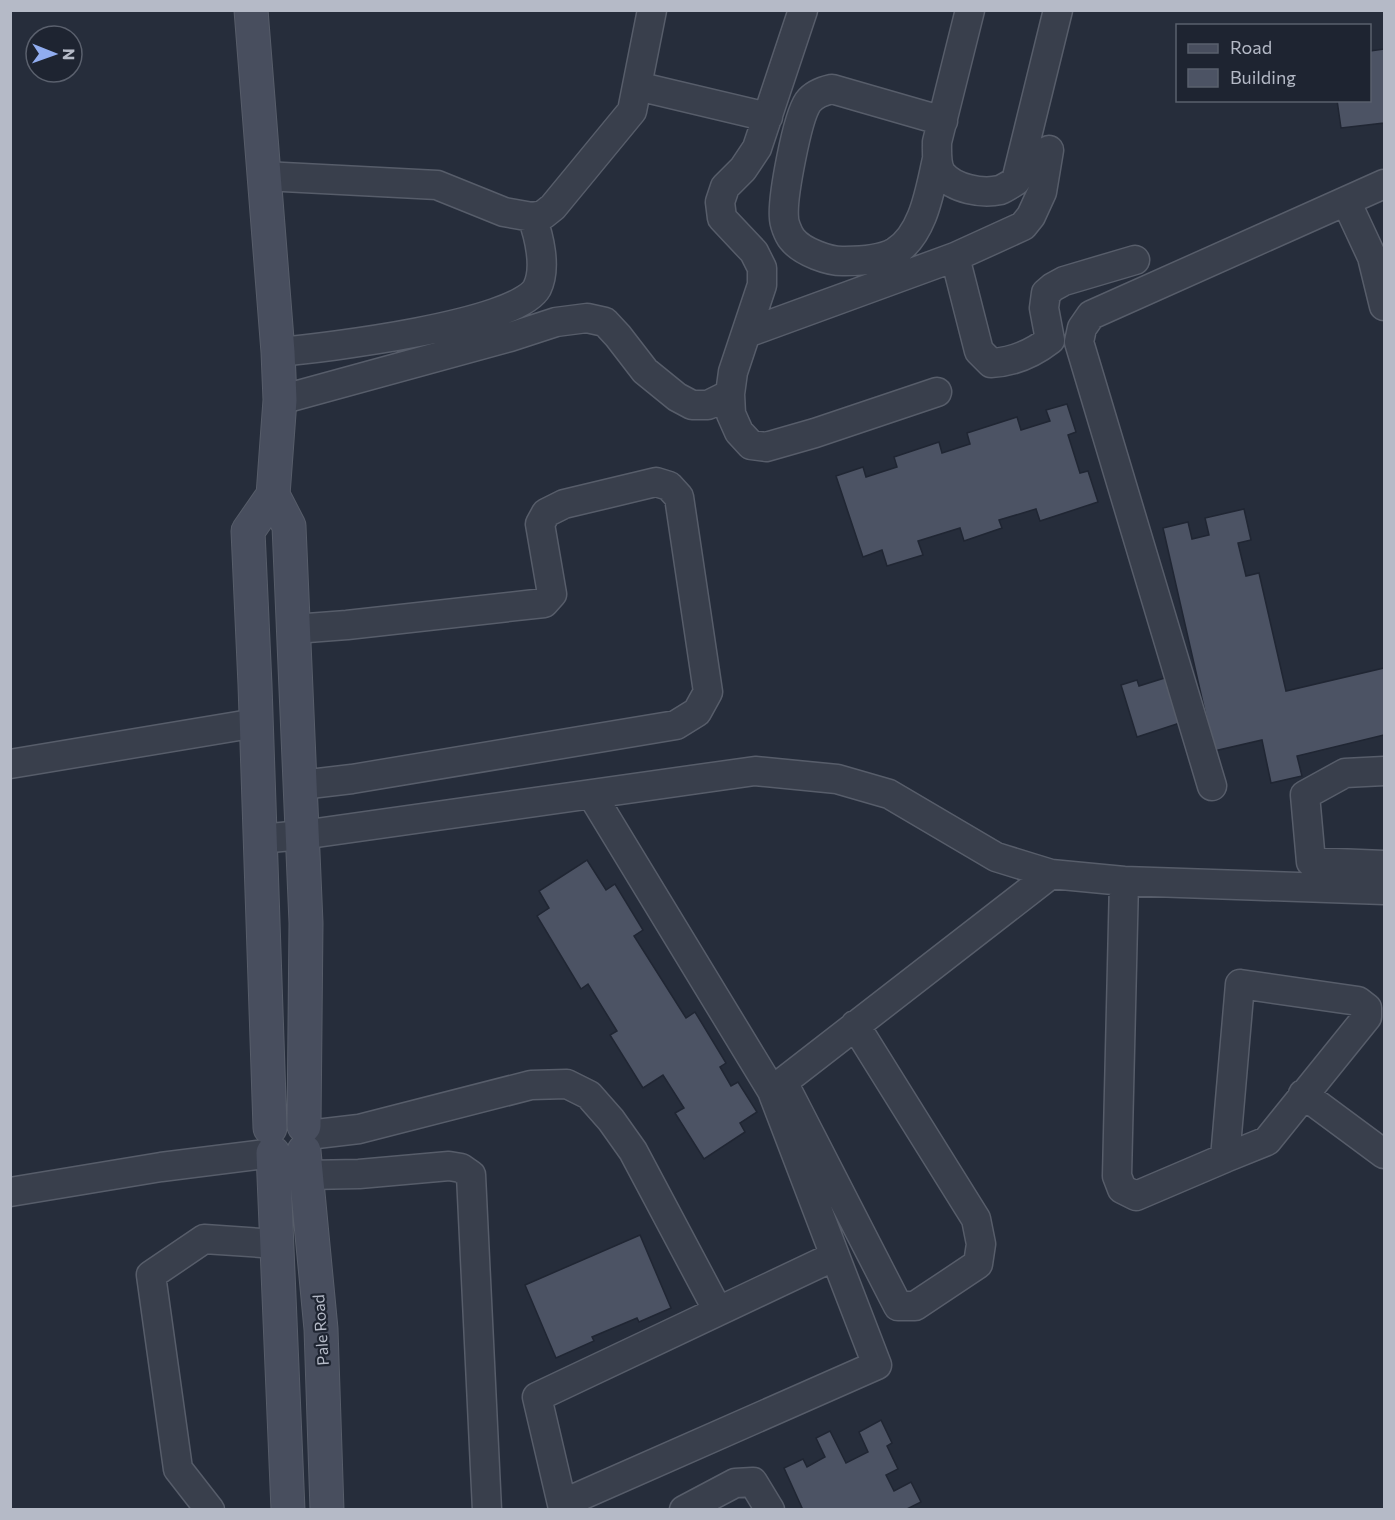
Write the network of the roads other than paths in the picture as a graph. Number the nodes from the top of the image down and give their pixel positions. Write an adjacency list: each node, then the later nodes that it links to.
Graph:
1 (251, 10): 11 (street)
2 (652, 10): 6 (street)
3 (802, 10): 7 (street)
4 (970, 10): 8 (street)
5 (1058, 10): 10 (street)
6 (637, 86): 7 (street); 14 (street)
7 (768, 117): 18 (street)
8 (943, 121): 10 (street); 10 (street)
9 (1049, 150): 15 (street)
10 (937, 159)
11 (264, 176): 14 (street); 19 (street)
12 (1384, 184): 13 (street)
13 (1346, 201): 17 (street); 29 (street)
14 (532, 217): 19 (street)
15 (955, 257): 16 (street); 18 (street)
16 (1135, 260)
17 (1384, 306)
18 (747, 333): 21 (street)
19 (278, 352): 22 (street)
20 (938, 392): 21 (street)
21 (730, 394): 22 (street)
22 (280, 400): 23 (street)
23 (273, 495): 24 (street); 25 (street)
24 (294, 629): 28 (street); 28 (street)
25 (256, 723): 26 (street); 32 (street)
26 (10, 764)
27 (1384, 771): 33 (street)
28 (301, 785): 31 (street)
29 (1212, 786)
30 (592, 795): 31 (street); 34 (street); 44 (street)
31 (303, 835): 32 (street); 39 (street)
32 (260, 839): 39 (street)
33 (1384, 866)
34 (1051, 874): 35 (street); 37 (street)
35 (1124, 881): 36 (street); 41 (street)
36 (1384, 890)
37 (855, 1025): 37 (street)
38 (1303, 1094): 40 (street); 41 (street); 41 (street)
39 (294, 1144): 42 (street); 43 (street); 45 (street); 49 (street, Pale Road); 50 (street)
40 (1384, 1154)
41 (1225, 1158)
42 (10, 1192)
43 (277, 1244): 47 (street); 48 (street)
44 (835, 1256): 45 (street); 46 (street)
45 (718, 1311): 46 (street)
46 (563, 1507)
47 (210, 1509)
48 (288, 1509)
49 (327, 1509)
50 (487, 1509)
51 (684, 1509): 52 (street)
52 (770, 1509)

